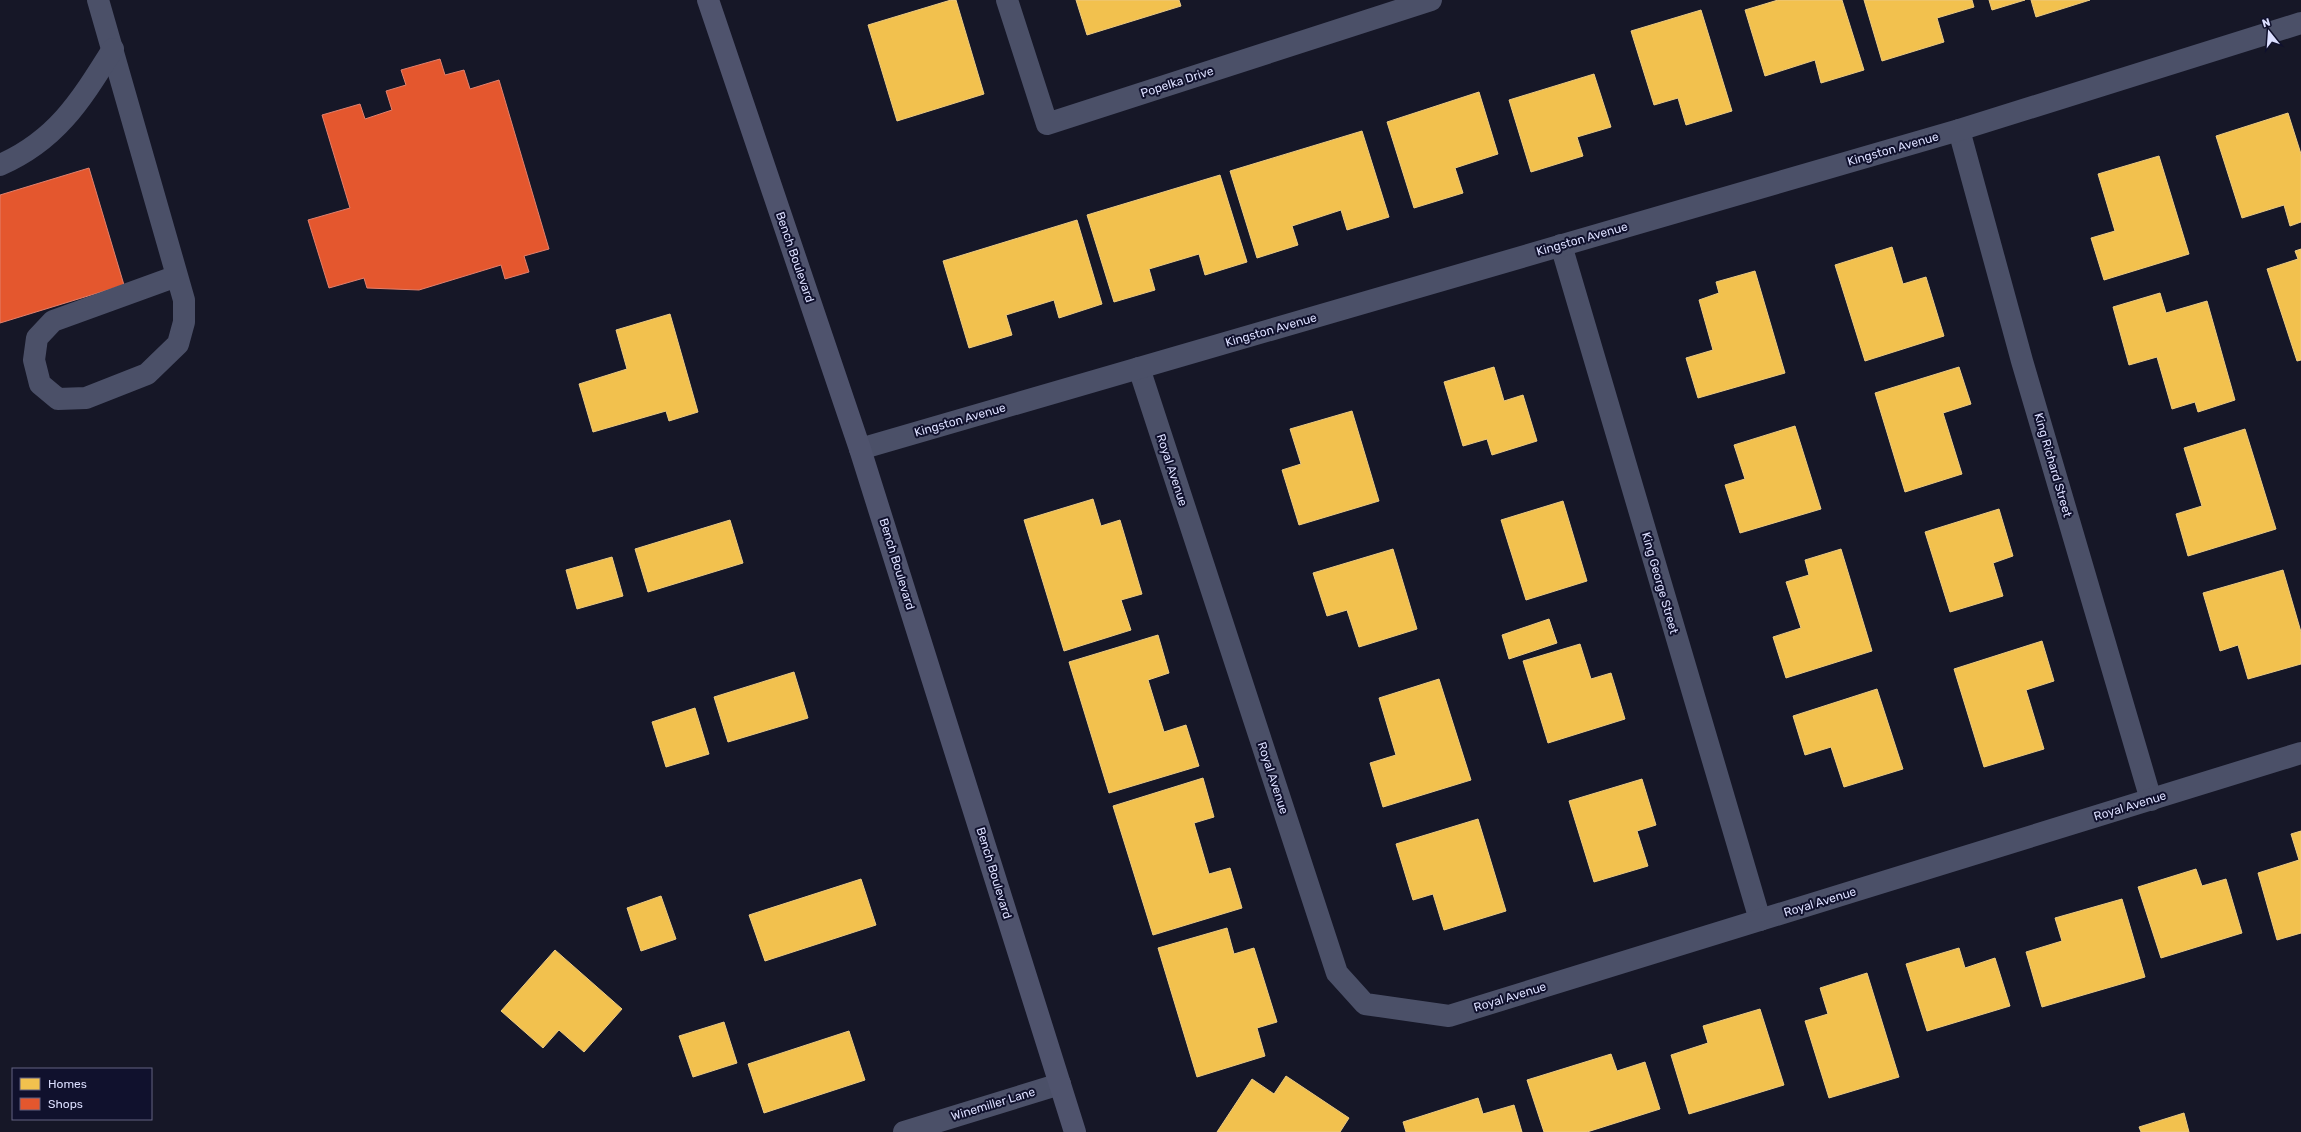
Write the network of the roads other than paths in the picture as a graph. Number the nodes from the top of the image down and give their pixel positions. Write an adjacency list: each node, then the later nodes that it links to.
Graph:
1 (98, 0): 6 (street)
2 (708, 0): 12 (main road, Bench Boulevard)
3 (1007, 0): 4 (street, Popelka Drive)
4 (1431, 0)
5 (2301, 23): 7 (street, Kingston Avenue)
6 (113, 50): 8 (street); 10 (street)
7 (1959, 130): 9 (street, Kingston Avenue); 14 (street, King Richard Street)
8 (0, 165)
9 (1561, 245): 11 (street, Kingston Avenue); 15 (street, King George Street)
10 (177, 276): 10 (street)
11 (1139, 368): 12 (street, Kingston Avenue); 15 (street, Royal Avenue)
12 (860, 449): 16 (main road, Bench Boulevard)
13 (2301, 753): 14 (street, Royal Avenue)
14 (2151, 800): 15 (street, Royal Avenue)
15 (1760, 920)
16 (1060, 1084): 17 (street, Winemiller Lane); 18 (main road, Bench Boulevard)
17 (904, 1132)
18 (1075, 1132)

